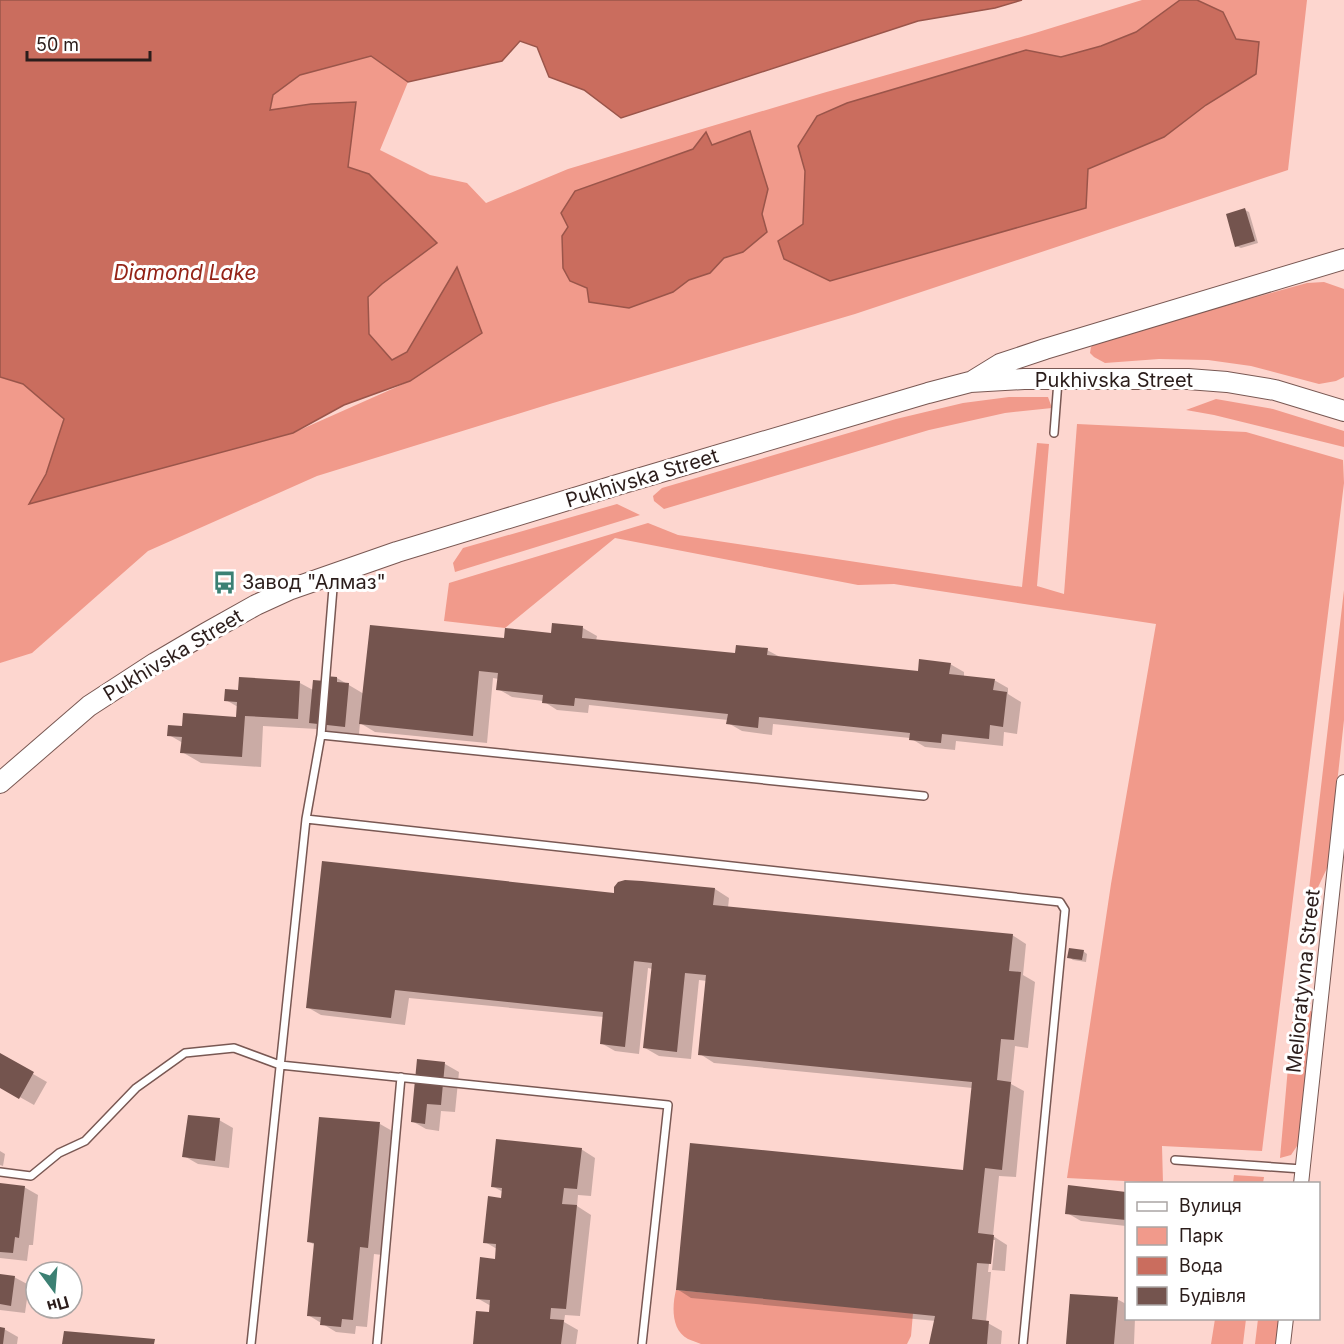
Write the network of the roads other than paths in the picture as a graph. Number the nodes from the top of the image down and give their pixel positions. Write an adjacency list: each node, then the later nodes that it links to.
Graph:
1 (1344, 259): 3 (street)
2 (1058, 379): 3 (street, Pukhivska Street); 4 (street, Pukhivska Street); 5 (lane)
3 (970, 382): 6 (street, Pukhivska Street)
4 (1344, 411)
5 (1054, 433)
6 (334, 573): 7 (lane); 9 (street, Pukhivska Street)
7 (321, 735): 10 (lane); 11 (lane)
8 (1344, 782): 15 (street, Melioratyvna Street)
9 (0, 783)
10 (924, 796)
11 (306, 819): 12 (lane); 22 (lane)
12 (280, 1065): 13 (lane); 16 (lane); 19 (lane)
13 (401, 1077): 20 (lane); 21 (lane)
14 (1175, 1161): 15 (lane)
15 (1302, 1169): 17 (street, Melioratyvna Street)
16 (0, 1172)
17 (1301, 1182)
18 (1286, 1320): 23 (street)
19 (251, 1344)
20 (377, 1344)
21 (642, 1344)
22 (1023, 1344)
23 (1283, 1344)

